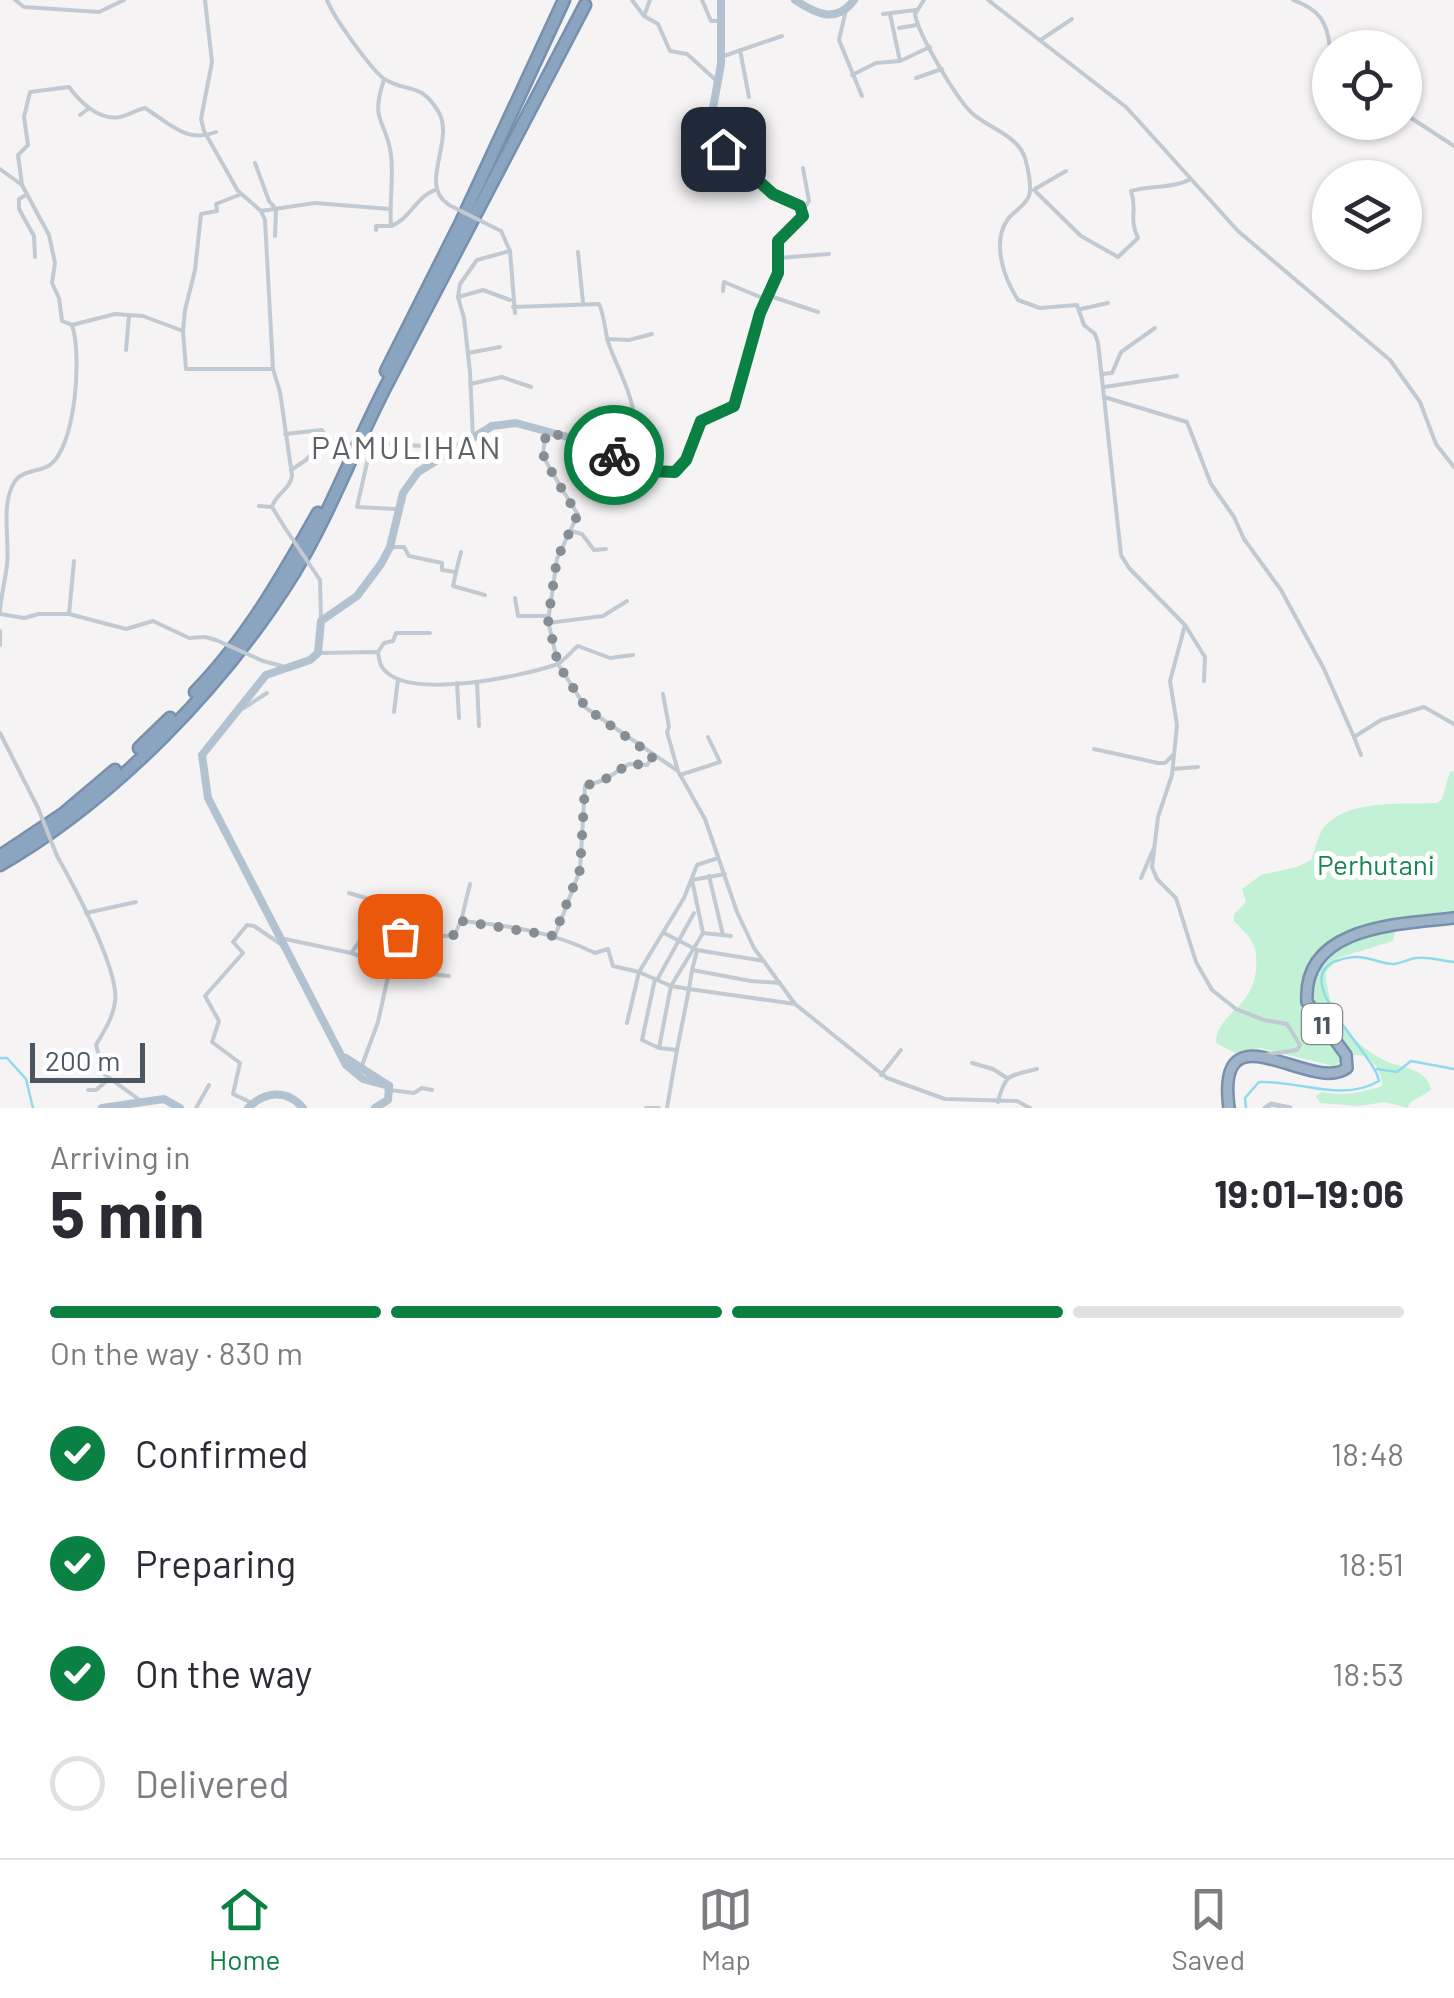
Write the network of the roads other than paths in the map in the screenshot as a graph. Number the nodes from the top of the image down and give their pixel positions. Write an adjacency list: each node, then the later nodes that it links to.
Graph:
1 (15, 0): 2 (street)
2 (124, 0)
3 (205, 0): 41 (street)
4 (326, 0): 33 (street)
5 (564, 0): 153 (highway)
6 (632, 0): 18 (street)
7 (650, 0): 18 (street)
8 (702, 0): 20 (street)
9 (721, 0): 20 (main road)
10 (795, 0): 16 (main road)
11 (854, 0): 16 (main road)
12 (924, 0): 17 (street)
13 (988, 0): 25 (street)
14 (1293, 0): 23 (street)
15 (584, 5): 155 (highway)
16 (846, 10): 31 (street)
17 (916, 10): 21 (street); 29 (street)
18 (644, 16): 34 (street)
19 (1072, 18): 25 (street)
20 (721, 20): 28 (main road)
21 (916, 25): 22 (street); 26 (street)
22 (899, 28)
23 (1326, 30)
24 (782, 36): 27 (street)
25 (1042, 39): 47 (street)
26 (930, 46): 29 (street); 30 (street)
27 (740, 50): 28 (street); 36 (street)
28 (721, 58): 34 (main road)
29 (900, 61): 31 (street)
30 (942, 69): 32 (street); 50 (street)
31 (852, 74): 35 (street)
32 (916, 78)
33 (384, 80): 49 (street); 53 (street)
34 (718, 82): 55 (main road)
35 (862, 96)
36 (748, 97)
37 (88, 108): 38 (street); 41 (street); 48 (street)
38 (80, 115)
39 (1422, 125): 42 (street)
40 (216, 132): 41 (street)
41 (206, 136): 51 (street)
42 (1454, 146)
43 (254, 163): 54 (street)
44 (802, 168): 55 (street)
45 (0, 170): 48 (street)
46 (1066, 171): 50 (street)
47 (1191, 180): 50 (street); 99 (street)
48 (22, 185): 52 (street)
49 (435, 190): 57 (street); 60 (street, bridge)
50 (1032, 190): 71 (street)
51 (238, 191): 56 (street); 76 (street)
52 (26, 195): 63 (street); 74 (street)
53 (391, 209): 54 (street); 57 (street)
54 (276, 210): 56 (street); 59 (street)
55 (803, 210): 64 (main road)
56 (261, 212): 82 (street)
57 (391, 226): 58 (street)
58 (376, 230)
59 (275, 236)
60 (510, 251): 66 (street); 70 (street)
61 (578, 252): 68 (street)
62 (830, 254): 64 (street)
63 (35, 257)
64 (778, 258): 67 (main road)
65 (724, 291): 67 (street)
66 (458, 297): 70 (street); 81 (street)
67 (766, 297): 72 (street); 98 (main road)
68 (582, 303): 70 (street); 78 (street)
69 (1108, 304): 71 (street)
70 (513, 307)
71 (1081, 309): 83 (street)
72 (818, 312)
73 (128, 315): 74 (street); 76 (street); 80 (street)
74 (72, 325): 102 (street)
75 (1155, 328): 83 (street)
76 (183, 331): 82 (street)
77 (652, 334): 78 (street)
78 (607, 339): 98 (street)
79 (500, 347): 81 (street)
80 (126, 350)
81 (468, 353): 85 (street)
82 (274, 369): 91 (street)
83 (1102, 374): 87 (street)
84 (1177, 376): 87 (street)
85 (470, 384): 86 (street); 93 (street)
86 (530, 387)
87 (1104, 387): 88 (street)
88 (1104, 397): 120 (street); 144 (street)
89 (599, 414): 95 (street)
90 (547, 432): 93 (main road); 95 (main road); 106 (street)
91 (285, 434): 92 (street); 100 (street)
92 (326, 438): 94 (street); 100 (street)
93 (473, 438): 96 (main road)
94 (342, 441)
95 (584, 442): 97 (street); 98 (main road)
96 (455, 448): 105 (main road); 105 (street)
97 (581, 455)
98 (619, 458)
99 (1454, 467)
100 (291, 470): 104 (street)
101 (0, 503): 102 (street)
102 (8, 504): 115 (street)
103 (259, 506): 104 (street)
104 (272, 507): 118 (street, bridge)
105 (399, 509): 107 (main road)
106 (572, 531): 108 (street); 117 (street)
107 (390, 547): 111 (street); 118 (main road)
108 (606, 549)
109 (461, 552): 111 (street)
110 (74, 561): 116 (street)
111 (456, 572): 112 (street)
112 (485, 596)
113 (514, 598): 117 (street)
114 (628, 601): 119 (street)
115 (0, 612): 116 (street)
116 (70, 614): 127 (street, bridge)
117 (549, 616): 119 (street)
118 (322, 621): 125 (main road)
119 (548, 623): 128 (street)
120 (1185, 624): 132 (street); 146 (street)
121 (0, 632): 123 (street)
122 (430, 633): 124 (street)
123 (0, 645)
124 (378, 652): 125 (street); 131 (street)
125 (318, 653): 129 (main road)
126 (633, 655): 128 (street)
127 (263, 661): 129 (street); 130 (street)
128 (558, 664): 134 (street); 148 (street)
129 (286, 668): 130 (main road)
130 (266, 674): 137 (main road)
131 (398, 679): 133 (street); 138 (street)
132 (1204, 681)
133 (457, 682): 134 (street); 139 (street)
134 (477, 682): 141 (street)
135 (266, 693): 137 (street)
136 (662, 694): 151 (street)
137 (241, 706): 177 (main road)
138 (394, 712)
139 (459, 718)
140 (1454, 724): 144 (street)
141 (478, 726)
142 (0, 733): 165 (street, bridge)
143 (708, 737): 151 (street)
144 (1354, 738): 147 (street)
145 (1094, 748): 146 (street)
146 (1174, 755): 150 (street)
147 (1362, 755)
148 (653, 756): 151 (street); 174 (street)
149 (1198, 766): 150 (street)
150 (1172, 768): 152 (street)
151 (679, 773): 154 (street)
152 (1157, 844): 158 (street); 198 (street)
153 (0, 856)
154 (718, 858): 156 (street); 159 (street)
155 (0, 865)
156 (725, 874): 157 (street); 181 (street)
157 (709, 876): 159 (street); 176 (street)
158 (1141, 878)
159 (692, 880): 169 (street); 171 (street)
160 (470, 884): 168 (street)
161 (348, 892): 170 (street)
162 (415, 900): 173 (street)
163 (136, 902): 165 (street)
164 (400, 903): 172 (street)
165 (86, 913): 204 (street)
166 (694, 914): 178 (street)
167 (1454, 918): 198 (highway, 11)
168 (461, 921): 173 (street); 174 (street)
169 (703, 933): 176 (street); 179 (street)
170 (365, 934): 172 (street); 180 (street)
171 (664, 934): 178 (street); 184 (street)
172 (400, 936): 173 (street)
173 (417, 936)
174 (554, 936): 184 (street)
175 (732, 936): 176 (street)
176 (724, 937)
177 (282, 941): 180 (street); 197 (main road); 211 (street)
178 (680, 942): 179 (street); 186 (street)
179 (695, 950): 181 (street); 183 (street); 189 (street)
180 (351, 952): 182 (street)
181 (764, 961): 188 (street)
182 (389, 970): 185 (street); 200 (street)
183 (692, 970): 187 (street); 190 (street)
184 (640, 972): 186 (street); 193 (street)
185 (448, 976)
186 (656, 980): 189 (street); 194 (street)
187 (751, 982): 188 (street); 191 (street)
188 (781, 983): 192 (street)
189 (671, 986): 190 (street); 194 (street)
190 (690, 989): 191 (street); 195 (street)
191 (748, 999): 192 (street)
192 (794, 1004): 202 (street)
193 (627, 1023)
194 (659, 1048): 195 (street)
195 (676, 1050): 218 (street)
196 (901, 1050): 202 (street)
197 (342, 1056): 200 (main road); 206 (main road)
198 (1256, 1058): 220 (highway)
199 (972, 1063): 203 (street)
200 (362, 1068): 206 (main road)
201 (1038, 1069): 203 (street)
202 (881, 1074): 209 (street)
203 (1007, 1078): 209 (street)
204 (110, 1079): 207 (street); 210 (street)
205 (209, 1085): 214 (street)
206 (390, 1088): 208 (street); 216 (main road)
207 (88, 1090)
208 (432, 1090)
209 (998, 1102): 219 (street)
210 (145, 1103): 212 (main road); 213 (main road)
211 (250, 1106): 215 (main road)
212 (102, 1108)
213 (180, 1108)
214 (196, 1108)
215 (302, 1108)
216 (377, 1108)
217 (646, 1108): 218 (street)
218 (664, 1108)
219 (1030, 1108)
220 (1228, 1108)
221 (1265, 1108): 222 (street)
222 (1290, 1108)

